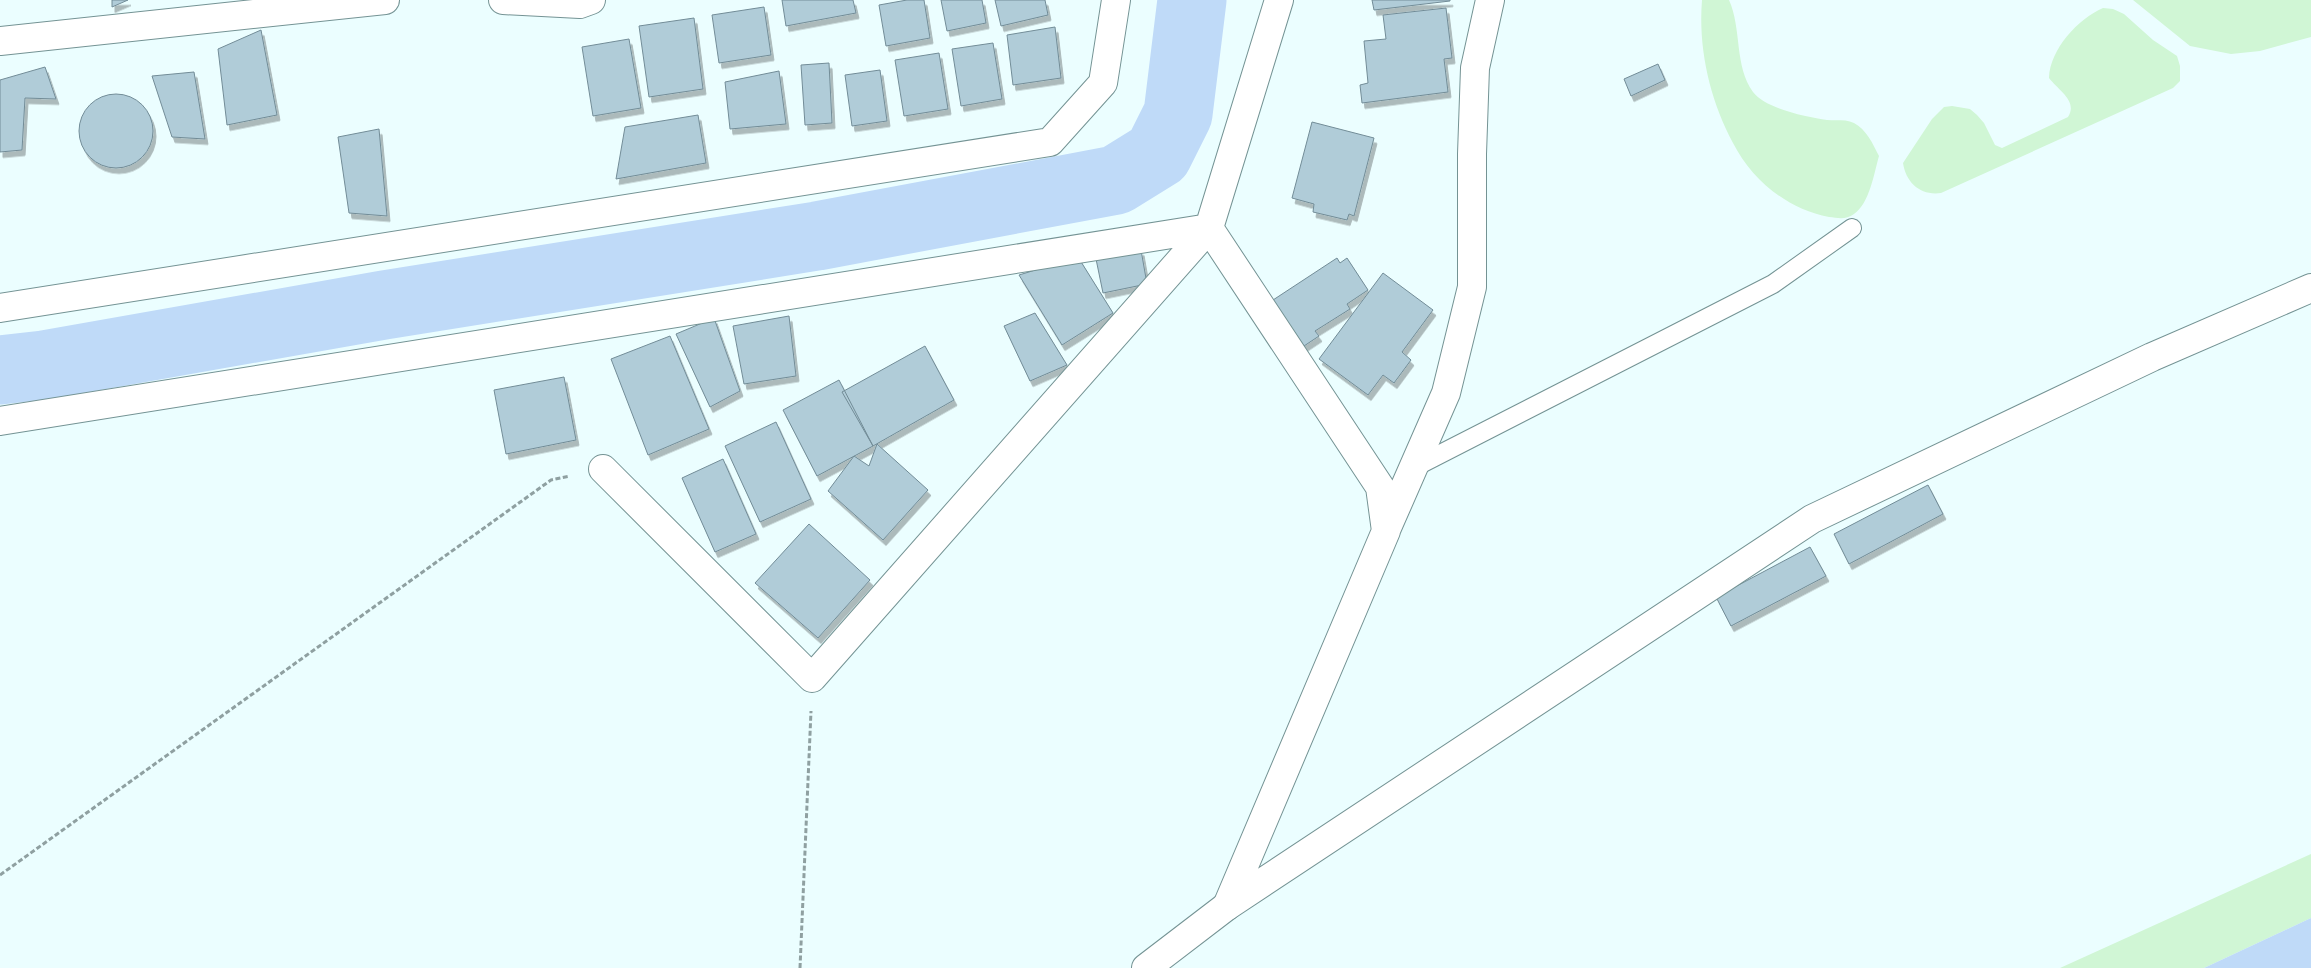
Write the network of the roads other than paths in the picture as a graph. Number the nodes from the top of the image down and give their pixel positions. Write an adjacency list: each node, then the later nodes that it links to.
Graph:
1 (385, 0): 7 (street)
2 (503, 0): 3 (street)
3 (591, 0)
4 (1116, 0): 11 (street)
5 (1279, 0): 8 (street)
6 (1490, 0): 13 (street)
7 (0, 41)
8 (1209, 228): 12 (street); 14 (street); 15 (street)
9 (1852, 228): 13 (lane)
10 (2311, 288): 16 (street)
11 (0, 308)
12 (0, 421)
13 (1413, 468): 15 (street)
14 (603, 469)
15 (1386, 531): 16 (street)
16 (1227, 906): 17 (street)
17 (1146, 968)

